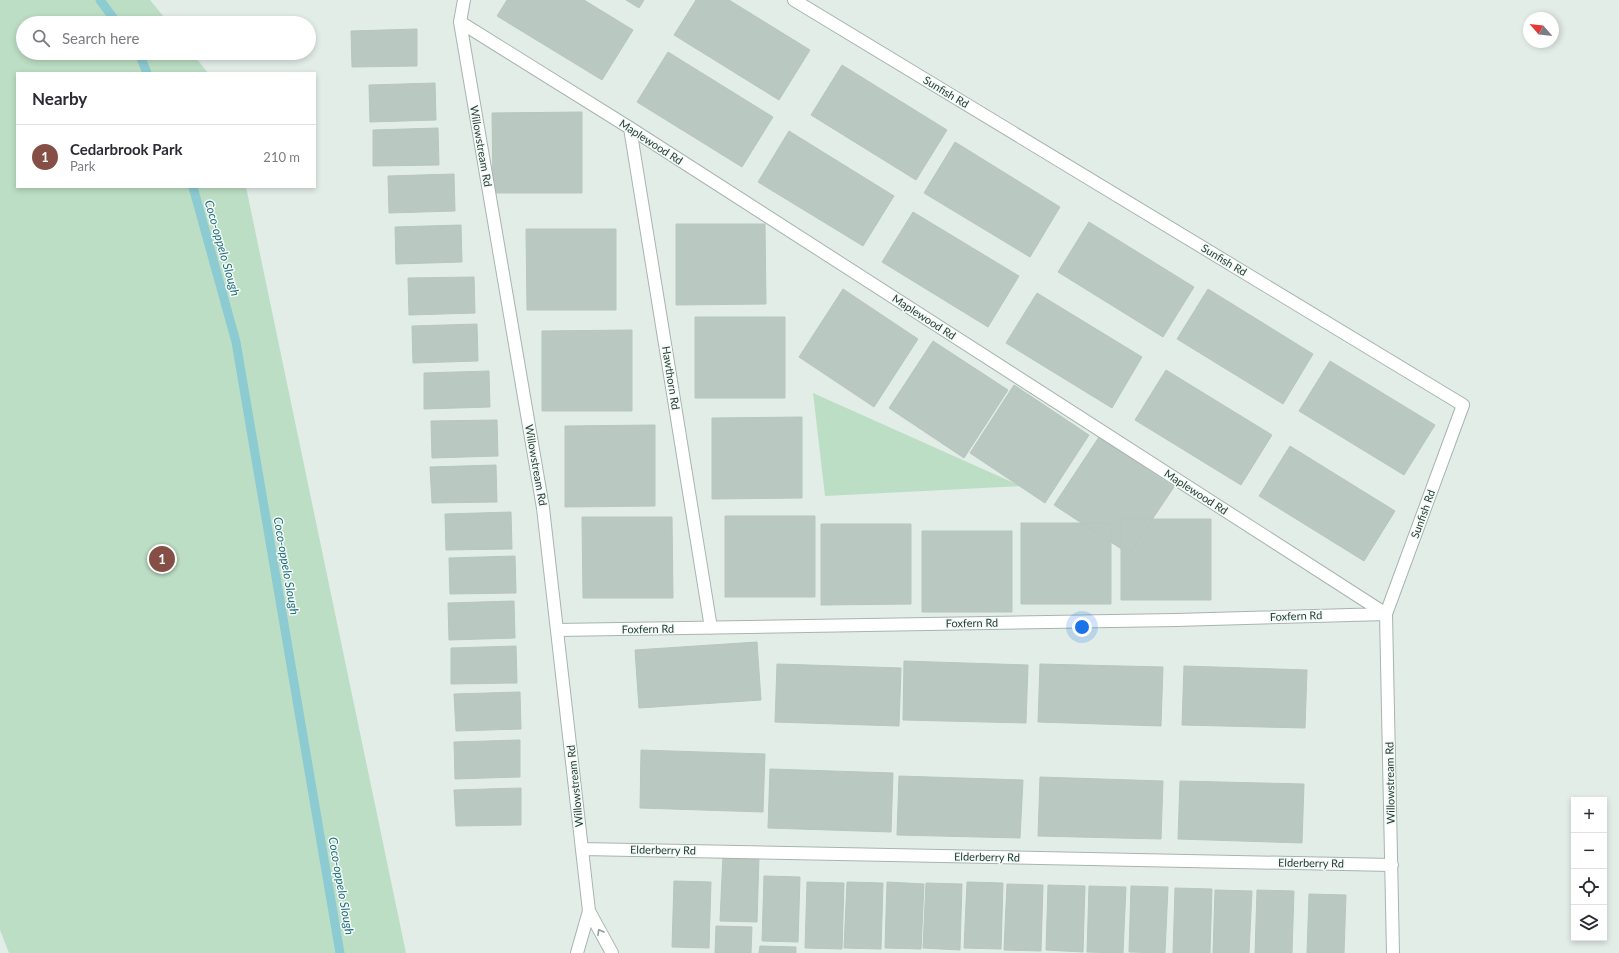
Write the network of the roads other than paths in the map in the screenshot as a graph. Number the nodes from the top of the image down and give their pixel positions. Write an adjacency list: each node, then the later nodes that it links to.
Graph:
1 (464, 0): 3 (street)
2 (794, 0): 5 (street, Sunfish Rd)
3 (460, 22): 4 (street, Maplewood Rd); 7 (street, Willowstream Rd)
4 (630, 128): 5 (street, Maplewood Rd); 6 (street, Hawthorn Rd)
5 (1386, 614): 6 (street, Foxfern Rd); 9 (street, Willowstream Rd)
6 (711, 628): 7 (street, Foxfern Rd)
7 (557, 630): 8 (street, Willowstream Rd)
8 (582, 849): 9 (street, Elderberry Rd); 10 (street, Willowstream Rd)
9 (1392, 865): 13 (street, Willowstream Rd)
10 (589, 911): 11 (street); 12 (street, one-way to 10)
11 (577, 953)
12 (612, 953)
13 (1393, 953)

